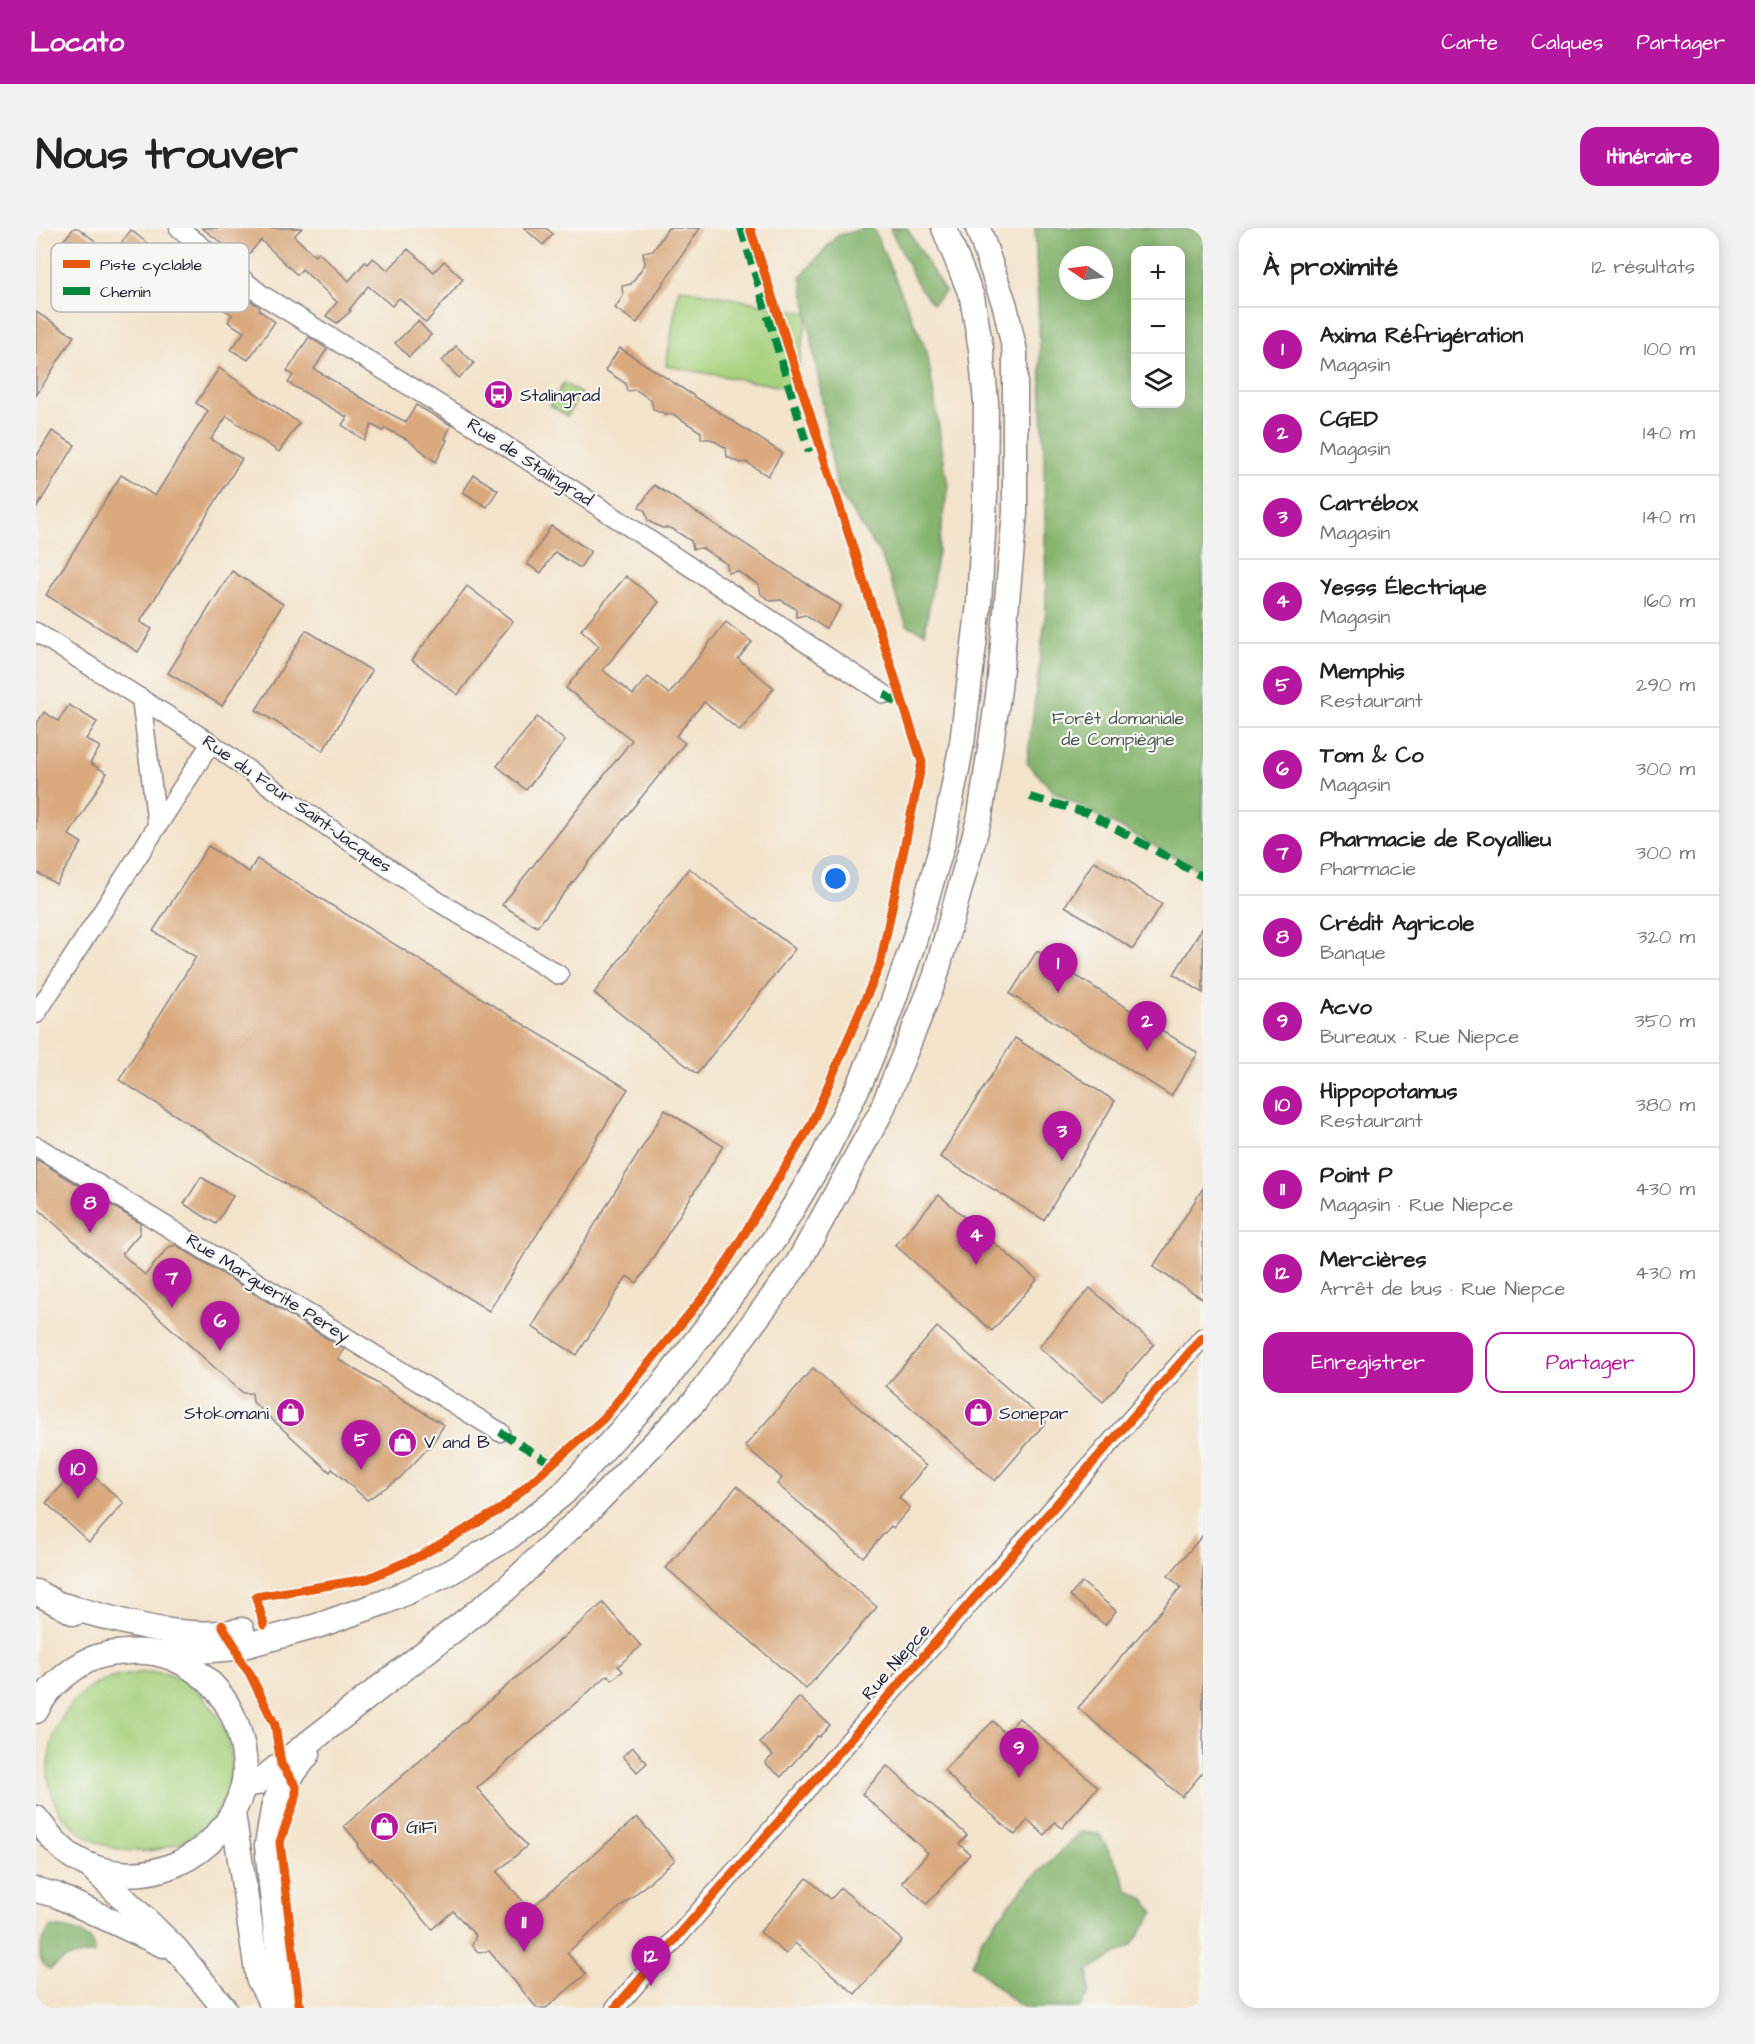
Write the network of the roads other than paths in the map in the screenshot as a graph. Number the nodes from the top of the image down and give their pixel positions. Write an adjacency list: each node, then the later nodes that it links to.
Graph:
1 (179, 228): 4 (street, Rue de Stalingrad)
2 (944, 228): 16 (main road)
3 (978, 228): 21 (main road)
4 (198, 243)
5 (249, 285): 7 (street, Rue de Stalingrad)
6 (36, 632): 8 (street, Rue du Four Saint-Jacques)
7 (884, 694)
8 (141, 698): 9 (street, Rue du Four Saint-Jacques); 10 (street)
9 (211, 743): 10 (street); 11 (street, Rue du Four Saint-Jacques)
10 (157, 825): 12 (street)
11 (559, 975)
12 (37, 1009)
13 (36, 1146): 15 (street, Rue Marguerite Perey)
14 (1203, 1337): 33 (street, Rue Niepce)
15 (500, 1432)
16 (545, 1508): 18 (main road); 19 (main road)
17 (36, 1592): 18 (main road)
18 (63, 1605): 19 (main road)
19 (151, 1653): 20 (main road); 22 (main road)
20 (36, 1711)
21 (323, 1732): 22 (main road); 32 (main road)
22 (244, 1785): 23 (main road)
23 (233, 1813): 27 (main road); 31 (main road)
24 (36, 1818): 25 (main road)
25 (59, 1847): 26 (main road); 27 (main road)
26 (36, 1852)
27 (89, 1865): 29 (main road)
28 (36, 1890): 29 (main road)
29 (176, 1949): 30 (main road)
30 (224, 2008)
31 (274, 2008)
32 (291, 2008)
33 (615, 2008)

